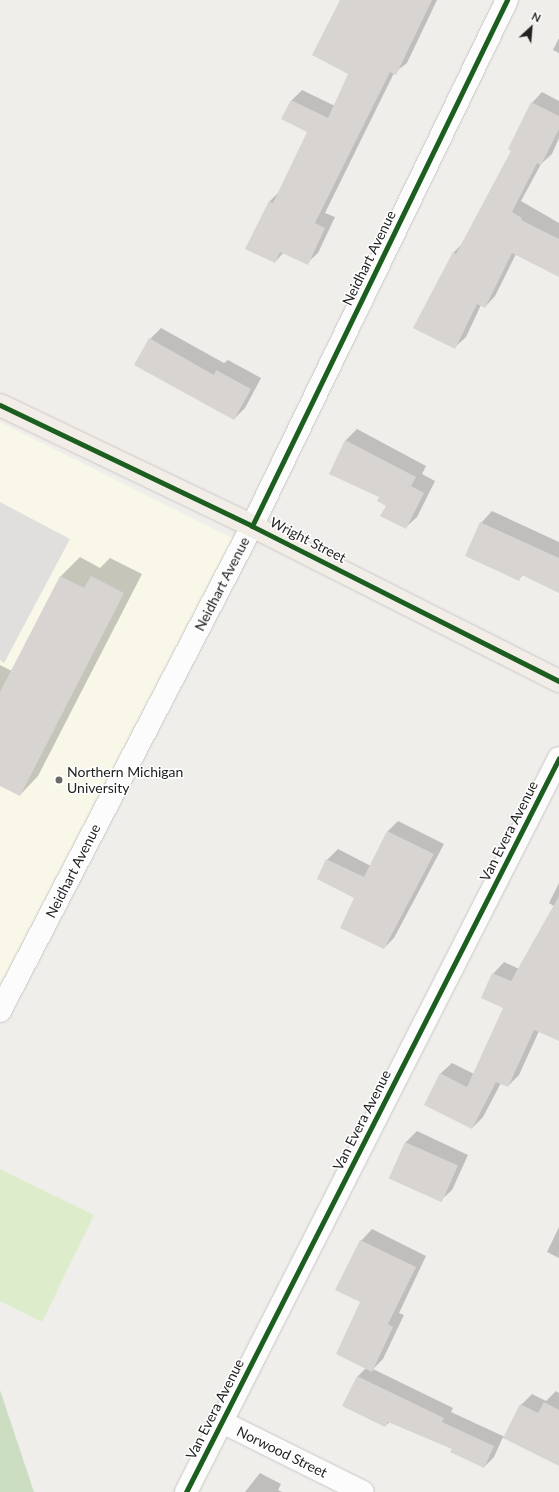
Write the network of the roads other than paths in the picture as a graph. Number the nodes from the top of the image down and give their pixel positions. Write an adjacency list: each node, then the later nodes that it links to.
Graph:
1 (507, 0): 3 (street, Neidhart Avenue)
2 (0, 405): 3 (main road, Wright Street)
3 (252, 526): 4 (main road, Wright Street); 6 (street, Neidhart Avenue)
4 (559, 681)
5 (559, 758): 7 (street, Van Evera Avenue)
6 (0, 1011)
7 (222, 1422): 8 (street, Van Evera Avenue); 9 (street, Norwood Street)
8 (186, 1492)
9 (363, 1492)

